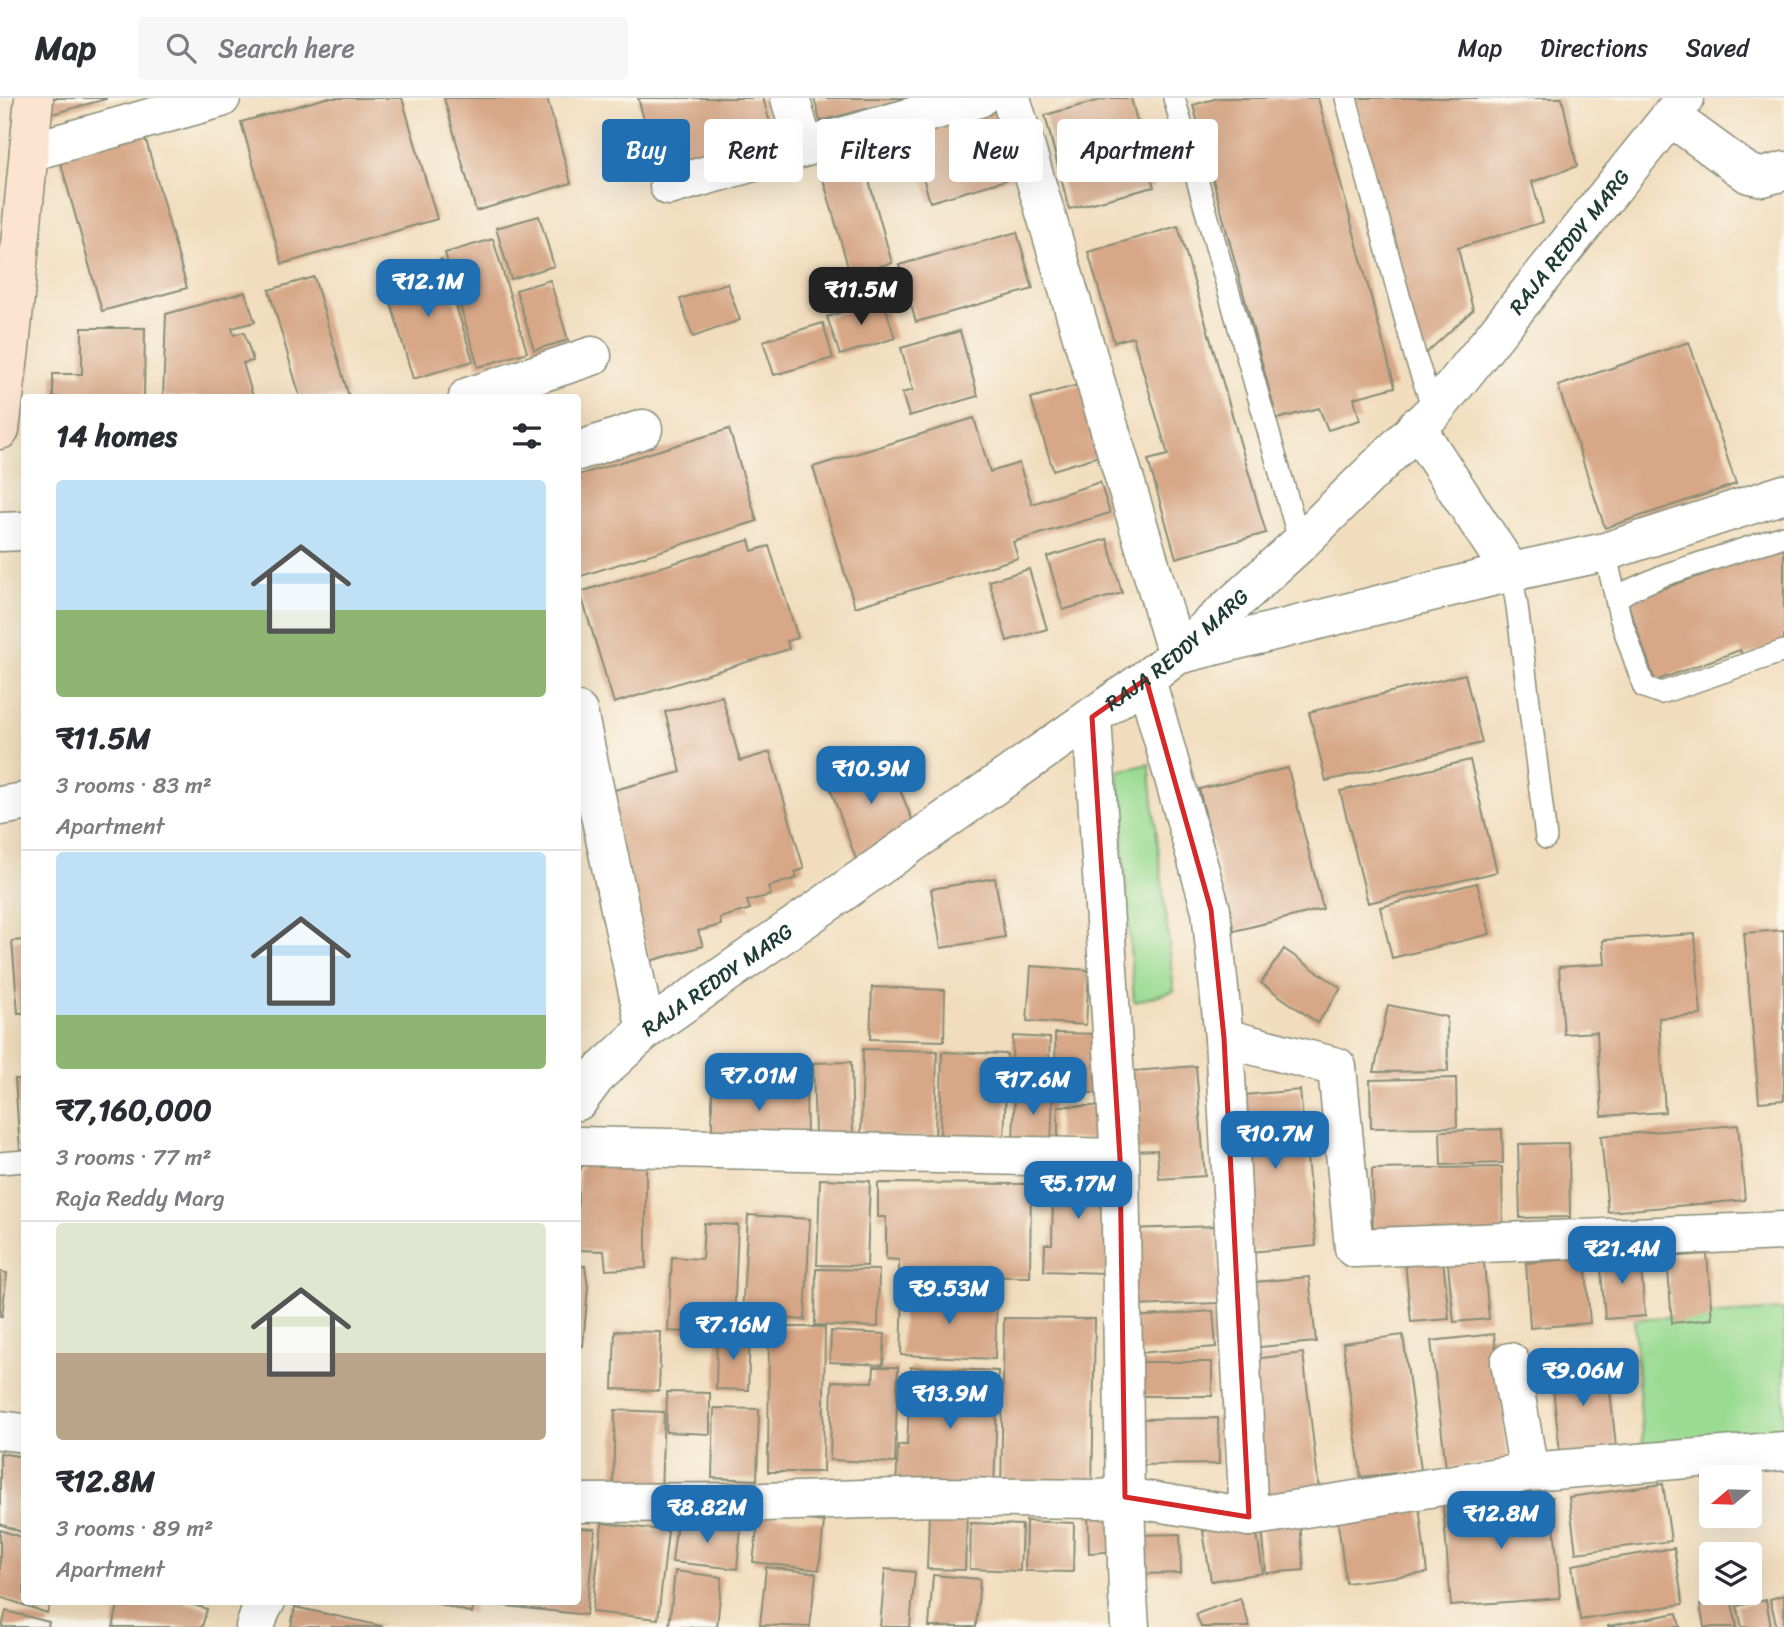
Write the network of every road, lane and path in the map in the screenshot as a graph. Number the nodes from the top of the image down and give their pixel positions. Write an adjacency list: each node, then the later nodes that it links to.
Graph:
1 (34, 98): 10 (main road)
2 (221, 98): 10 (street)
3 (790, 98): 9 (street)
4 (979, 98): 9 (street)
5 (1010, 98): 31 (street)
6 (1174, 98): 25 (lane)
7 (1346, 98): 16 (lane)
8 (1678, 108): 11 (street); 16 (street, RAJA REDDY MARG)
9 (804, 147): 12 (street)
10 (29, 152): 13 (main road)
11 (1784, 171)
12 (668, 186)
13 (11, 227): 18 (main road)
14 (592, 356): 15 (street)
15 (477, 394)
16 (1425, 419): 25 (street, RAJA REDDY MARG); 27 (street)
17 (643, 429): 19 (street)
18 (0, 430)
19 (581, 450)
20 (1784, 494): 23 (street)
21 (21, 531): 22 (street)
22 (0, 532)
23 (1660, 534): 26 (street); 28 (lane)
24 (1784, 536): 28 (lane)
25 (1300, 543): 31 (street, RAJA REDDY MARG)
26 (1605, 552): 27 (street); 29 (lane)
27 (1511, 572): 31 (street); 37 (lane)
28 (1673, 572): 29 (lane)
29 (1615, 599): 30 (lane)
30 (1784, 651)
31 (1177, 655): 32 (street, RAJA REDDY MARG)
32 (1146, 679): 33 (street, RAJA REDDY MARG); 39 (street)
33 (1092, 717): 38 (street, RAJA REDDY MARG); 42 (street)
34 (581, 726): 38 (street)
35 (21, 802): 36 (street)
36 (0, 806)
37 (1546, 838)
38 (646, 1030): 40 (street, RAJA REDDY MARG)
39 (1224, 1038): 45 (street); 53 (street)
40 (581, 1097)
41 (581, 1146): 42 (street)
42 (1120, 1158): 51 (street)
43 (21, 1161): 44 (lane)
44 (0, 1163)
45 (1784, 1231)
46 (1510, 1362): 50 (street)
47 (0, 1430): 48 (street)
48 (21, 1433)
49 (1784, 1451): 50 (street)
50 (1529, 1472): 53 (street)
51 (1125, 1497): 52 (street); 53 (street); 56 (street)
52 (581, 1503)
53 (1250, 1517)
54 (264, 1605): 55 (street)
55 (256, 1627)
56 (1130, 1627)

